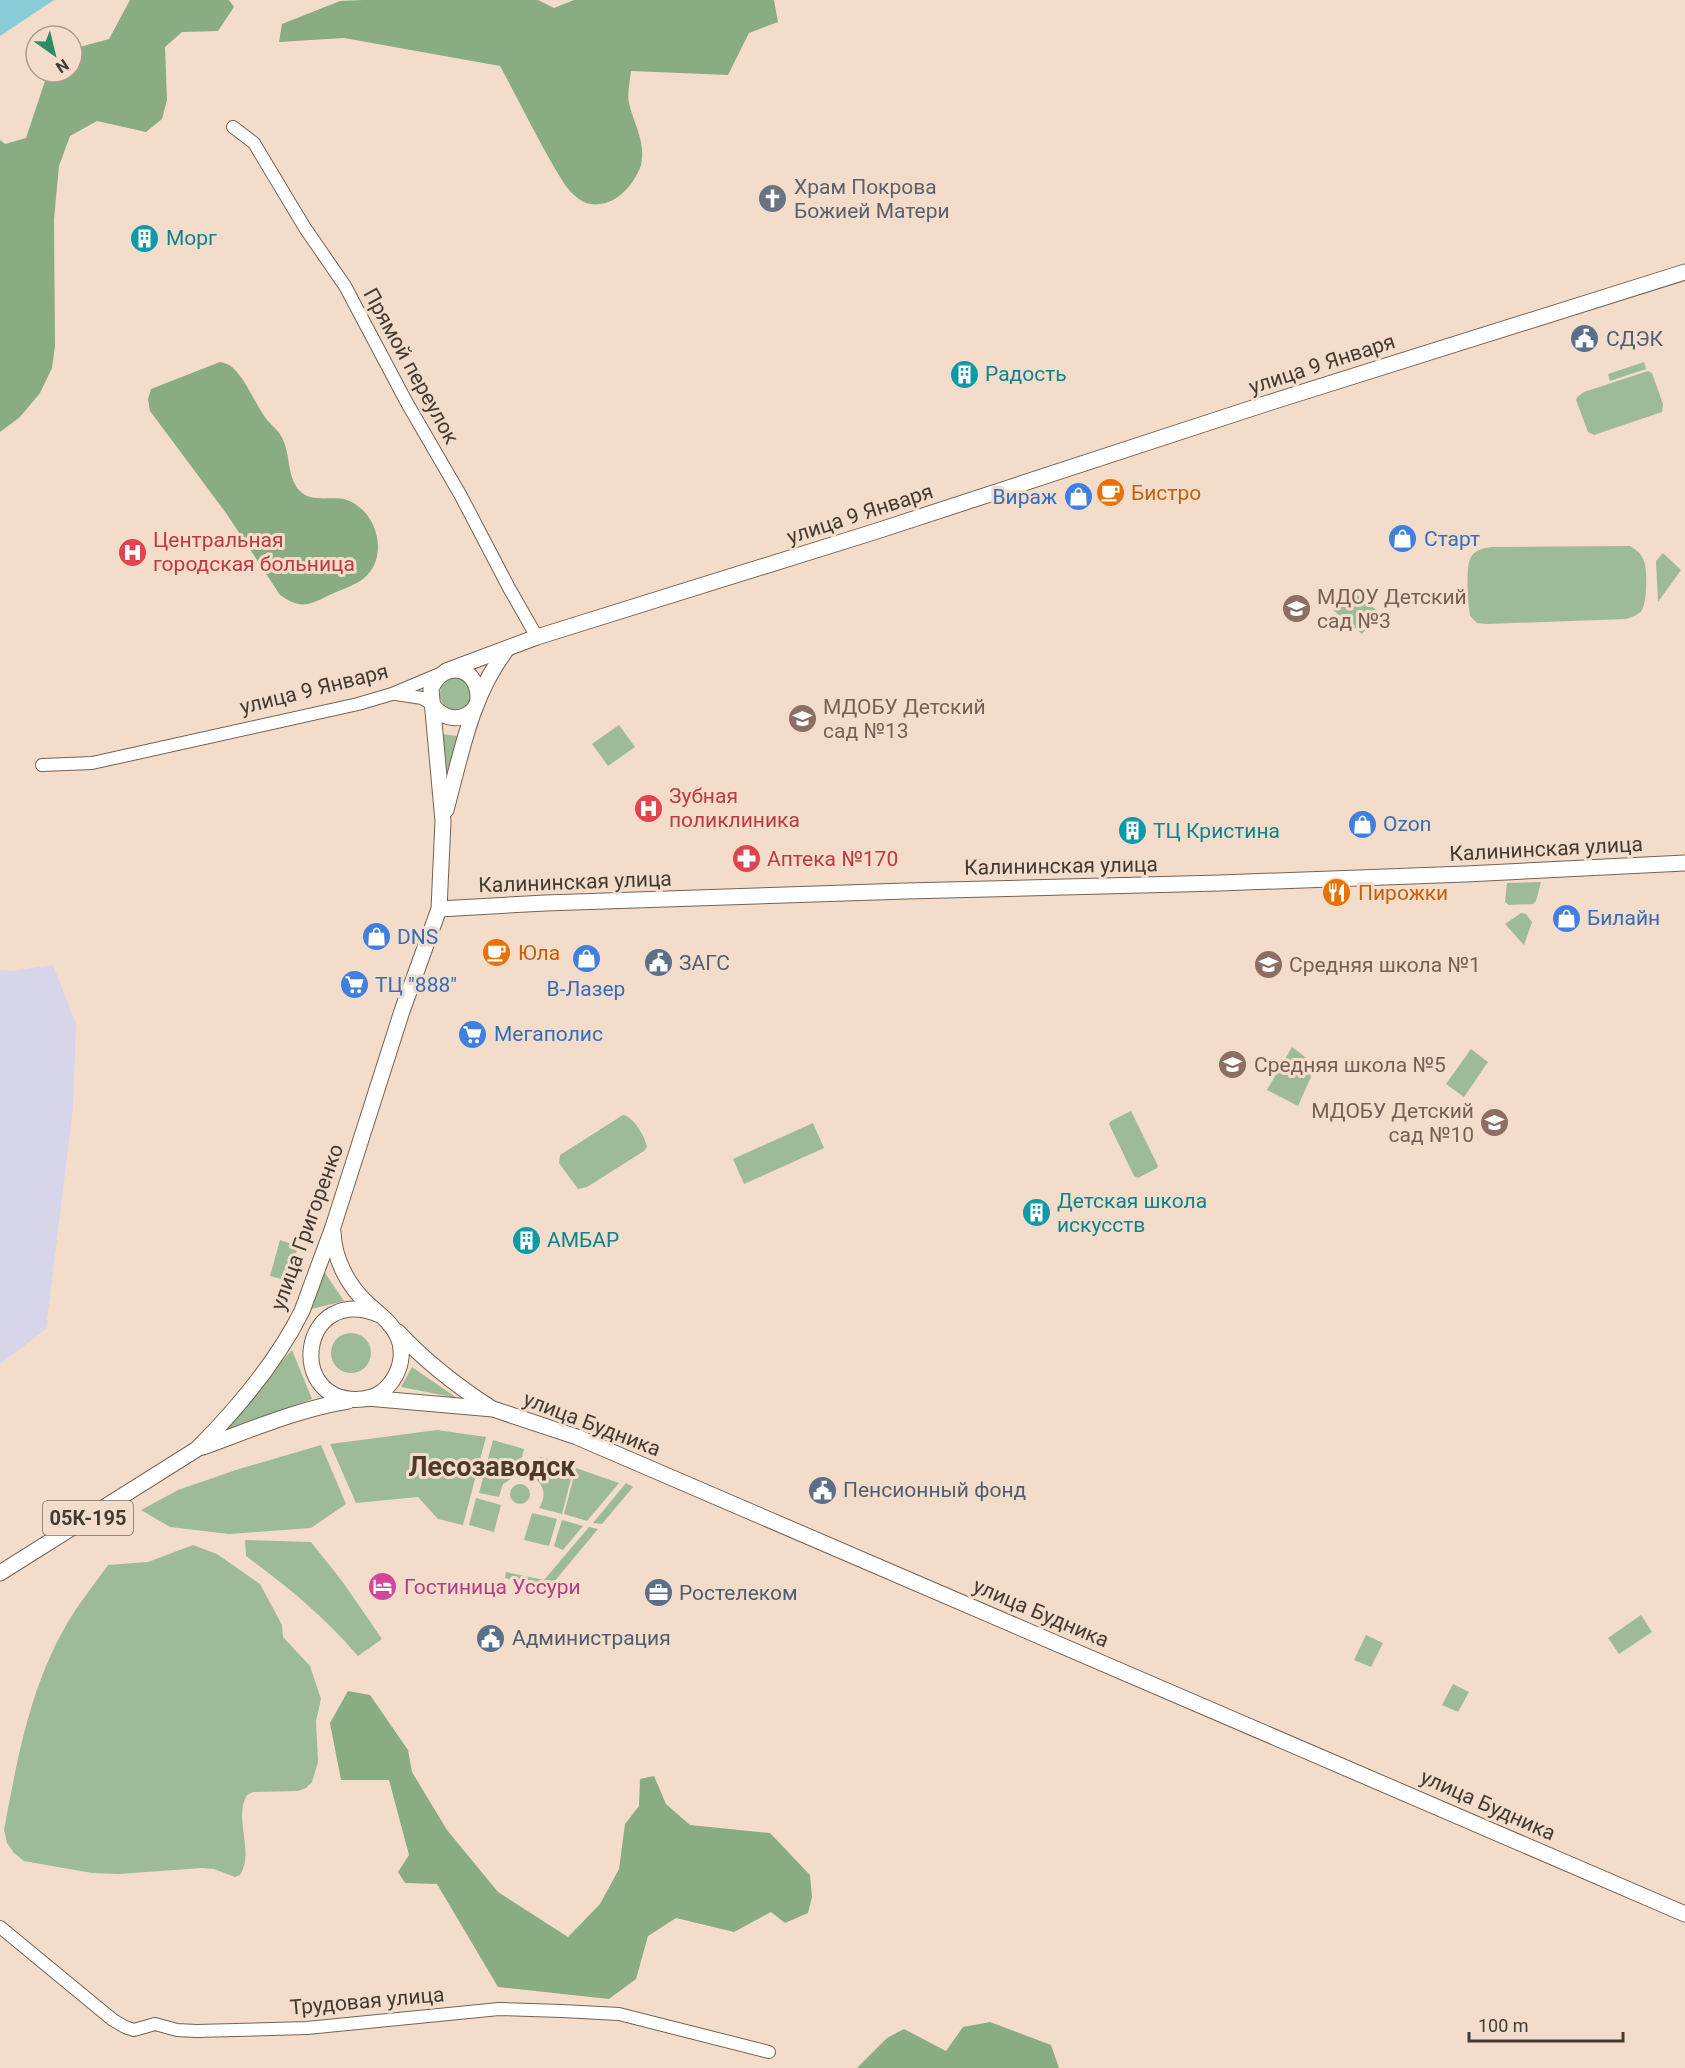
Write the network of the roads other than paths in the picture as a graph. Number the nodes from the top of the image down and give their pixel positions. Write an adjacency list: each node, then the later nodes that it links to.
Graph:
1 (233, 127): 3 (street, Прямой переулок)
2 (1685, 272): 3 (main road, улица 9 Января)
3 (537, 637): 4 (main road, улица 9 Января)
4 (507, 649): 5 (main road, улица 9 Января); 7 (main road)
5 (446, 671): 6 (street, улица 9 Января); 7 (main road); 8 (main road)
6 (392, 694): 8 (street); 9 (street, улица 9 Января)
7 (476, 703): 8 (main road); 10 (main road)
8 (432, 704): 10 (main road)
9 (42, 765)
10 (443, 821): 12 (main road, улица Григоренко)
11 (1685, 863): 12 (main road, Калининская улица)
12 (439, 909): 13 (main road, улица Григоренко)
13 (333, 1227): 14 (main road, улица Григоренко); 15 (main road)
14 (305, 1304): 17 (main road); 18 (main road, улица Григоренко)
15 (380, 1315): 16 (main road); 17 (main road)
16 (392, 1327): 19 (main road); 20 (main road)
17 (315, 1332): 18 (main road); 19 (main road)
18 (279, 1353): 21 (main road, улица Григоренко)
19 (360, 1399): 20 (main road, улица Будника); 21 (main road, улица Будника)
20 (493, 1409): 23 (main road, улица Будника)
21 (197, 1449): 22 (main road, улица Григоренко / 05К-195)
22 (0, 1573)
23 (1685, 1914)
24 (0, 1927): 25 (street, Трудовая улица)
25 (769, 2052)

